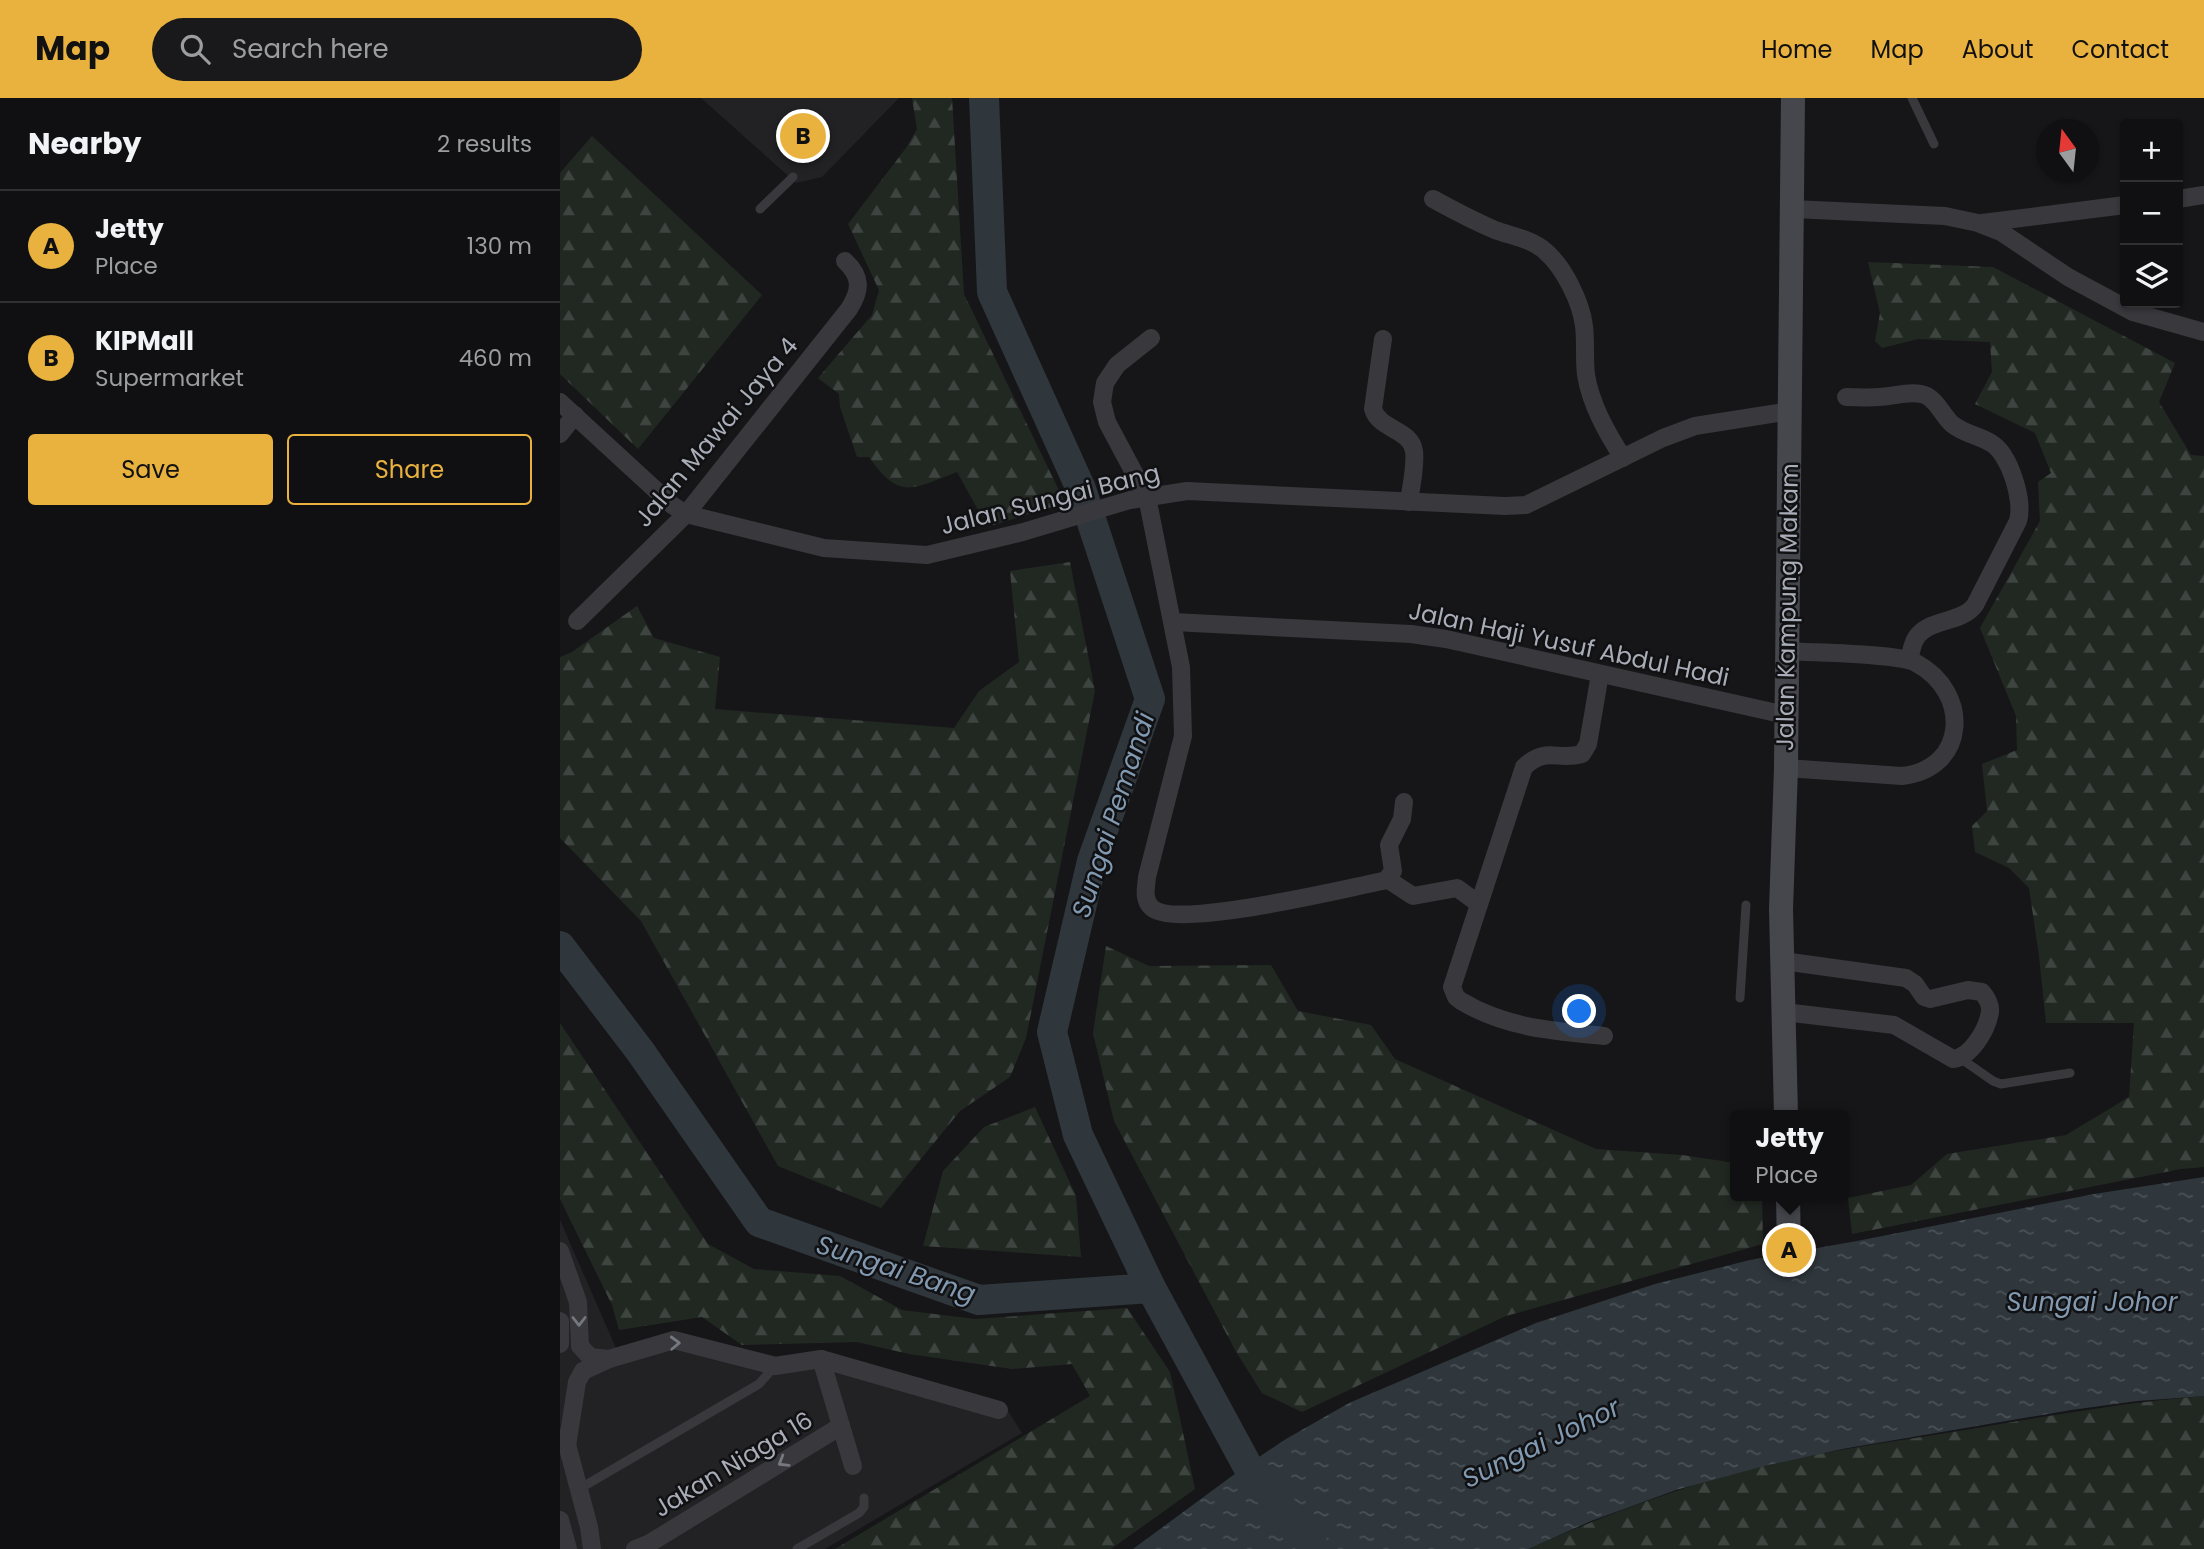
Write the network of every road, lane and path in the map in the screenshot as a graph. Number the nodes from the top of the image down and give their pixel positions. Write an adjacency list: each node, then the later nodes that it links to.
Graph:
1 (1793, 98): 10 (street, Jalan Kampung Makam)
2 (1912, 98): 3 (lane)
3 (1934, 144)
4 (793, 177): 9 (lane)
5 (2204, 195): 6 (street)
6 (2183, 197)
7 (1433, 199): 21 (street)
8 (2120, 206): 11 (street)
9 (760, 209)
10 (1793, 209): 11 (street); 18 (street, Jalan Kampung Makam)
11 (1978, 223): 13 (street)
12 (845, 261): 24 (street, Jalan Mawai Jaya 4)
13 (2204, 332)
14 (1151, 338): 22 (street)
15 (1382, 340): 23 (street)
16 (1846, 397): 28 (street)
17 (560, 402): 19 (street, Jalan Sungai Bang)
18 (1790, 411): 21 (street, Jalan Sungai Bang); 27 (street, Jalan Kampung Makam)
19 (575, 415): 20 (street); 24 (street, Jalan Sungai Bang)
20 (560, 434)
21 (1623, 458): 23 (street, Jalan Sungai Bang)
22 (1138, 498): 23 (street, Jalan Sungai Bang); 24 (street, Jalan Sungai Bang); 26 (street)
23 (1409, 502)
24 (686, 514): 25 (street, Jalan Mawai Jaya 4)
25 (576, 621)
26 (1173, 622): 29 (street, Jalan Haji Yusuf Abdul Hadi); 33 (street)
27 (1787, 651): 28 (street); 30 (street, Jalan Kampung Makam)
28 (1909, 660): 31 (street)
29 (1600, 674): 30 (street, Jalan Haji Yusuf Abdul Hadi); 34 (street)
30 (1786, 715): 31 (street, Jalan Kampung Makam)
31 (1786, 768): 36 (street, Jalan Kampung Makam)
32 (1404, 802): 33 (street)
33 (1387, 879): 34 (street)
34 (1479, 904): 39 (street)
35 (1746, 905): 37 (lane)
36 (1783, 961): 38 (street, Jalan Kampung Makam); 40 (street)
37 (1740, 998)
38 (1784, 1012): 40 (street); 42 (street, Jalan Kampung Makam)
39 (1604, 1036)
40 (1960, 1058): 41 (lane)
41 (2070, 1073)
42 (1786, 1110)
43 (1788, 1201): 44 (street)
44 (1789, 1251)
45 (562, 1260): 48 (street, one-way to 48)
46 (560, 1321): 47 (street)
47 (560, 1344)
48 (609, 1359): 50 (street, one-way to 50); 54 (street)
49 (821, 1359): 50 (street); 51 (street); 53 (street)
50 (775, 1366): 56 (lane)
51 (999, 1410)
52 (560, 1418): 54 (street)
53 (841, 1426): 55 (street); 59 (street, Jakan Niaga 16, one-way to 59)
54 (568, 1446): 56 (street)
55 (853, 1466)
56 (579, 1489): 61 (street)
57 (864, 1498): 62 (lane)
58 (560, 1520): 60 (street)
59 (643, 1546)
60 (568, 1549)
61 (592, 1549)
62 (797, 1549)

